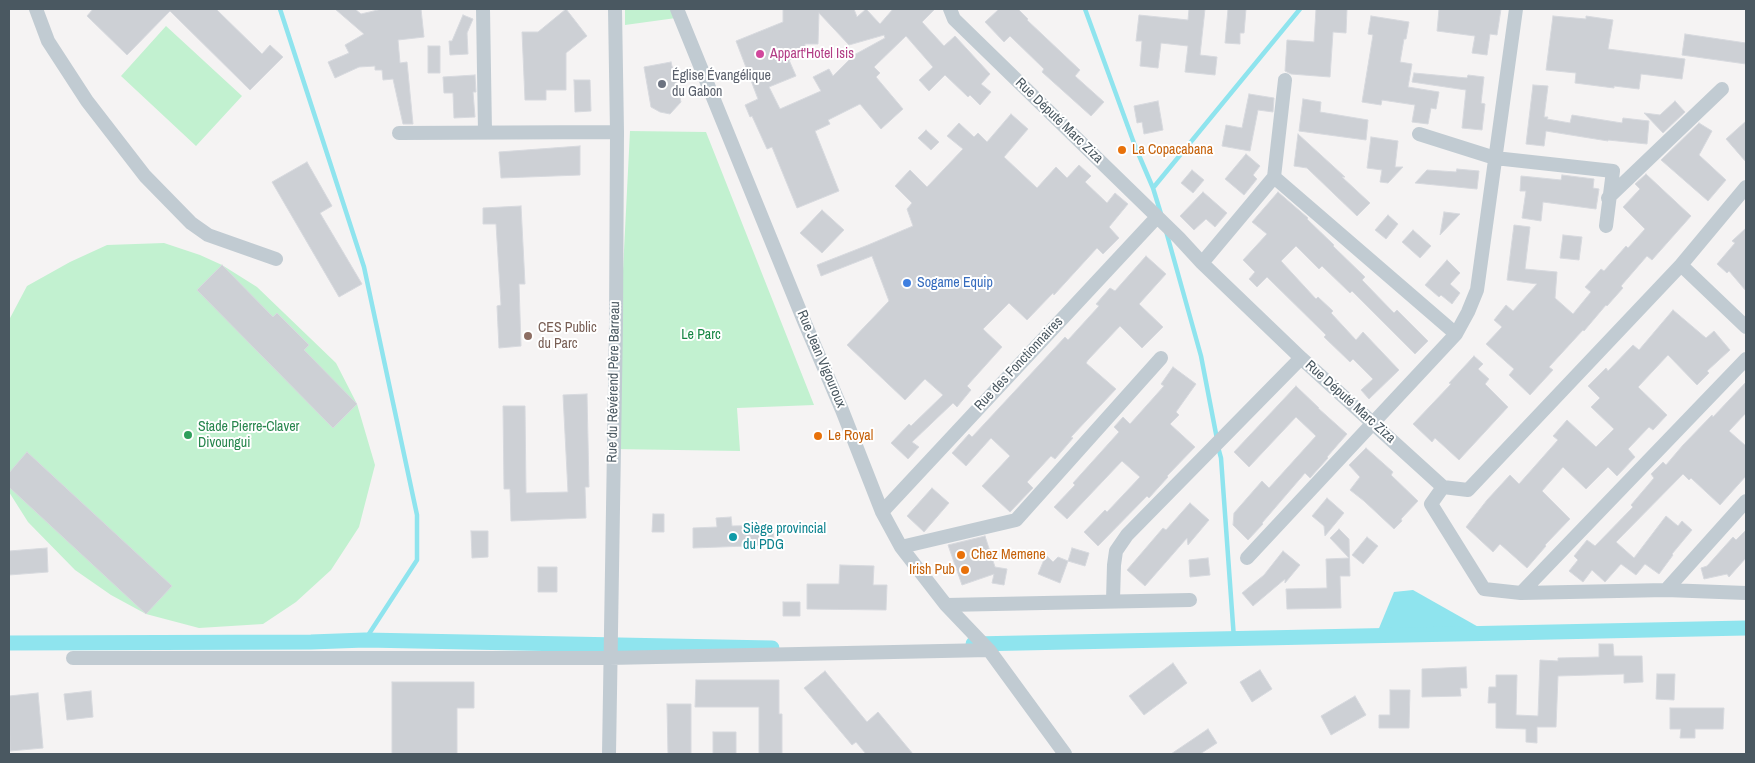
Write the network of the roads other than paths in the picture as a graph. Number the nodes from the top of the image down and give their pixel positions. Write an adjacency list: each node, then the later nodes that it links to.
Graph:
1 (36, 9): 19 (street)
2 (483, 9): 9 (street)
3 (615, 9): 10 (street, Rue du Révérend Père Barreau)
4 (676, 9): 30 (street, Rue Jean Vigouroux)
5 (950, 9): 17 (street, Rue Député Marc Ziza)
6 (1516, 9): 13 (street)
7 (1285, 80): 14 (street)
8 (1722, 89): 16 (street)
9 (485, 132): 10 (street); 11 (street)
10 (617, 132): 40 (street, Rue du Révérend Père Barreau)
11 (399, 133)
12 (1420, 134): 13 (street)
13 (1495, 158): 16 (street); 23 (street)
14 (1274, 177): 20 (street); 23 (street)
15 (1746, 187): 21 (street)
16 (1608, 198): 18 (street)
17 (1158, 219): 20 (street, Rue Député Marc Ziza); 30 (street, Rue des Fonctionnaires)
18 (1606, 226)
19 (276, 259)
20 (1202, 263): 25 (street, Rue Député Marc Ziza)
21 (1681, 265): 22 (street); 28 (street)
22 (1746, 327)
23 (1456, 334): 27 (street)
24 (1161, 358): 31 (street)
25 (1301, 358): 27 (street, Rue Député Marc Ziza); 36 (street)
26 (1746, 359): 34 (street)
27 (1374, 423): 28 (street, Rue Député Marc Ziza); 32 (street)
28 (1443, 487): 34 (street)
29 (1746, 500): 33 (street)
30 (882, 512): 31 (street, Rue Jean Vigouroux)
31 (901, 547): 38 (street, Rue Jean Vigouroux)
32 (1247, 558)
33 (1666, 590): 34 (street); 35 (street)
34 (1521, 593)
35 (1746, 593)
36 (1113, 600): 37 (street); 38 (street)
37 (1190, 600)
38 (946, 605): 39 (street, Rue Jean Vigouroux)
39 (989, 650): 40 (street); 43 (street, Rue Jean Vigouroux)
40 (610, 655): 41 (street); 42 (street, Rue du Révérend Père Barreau)
41 (73, 658)
42 (609, 754)
43 (1065, 754)

